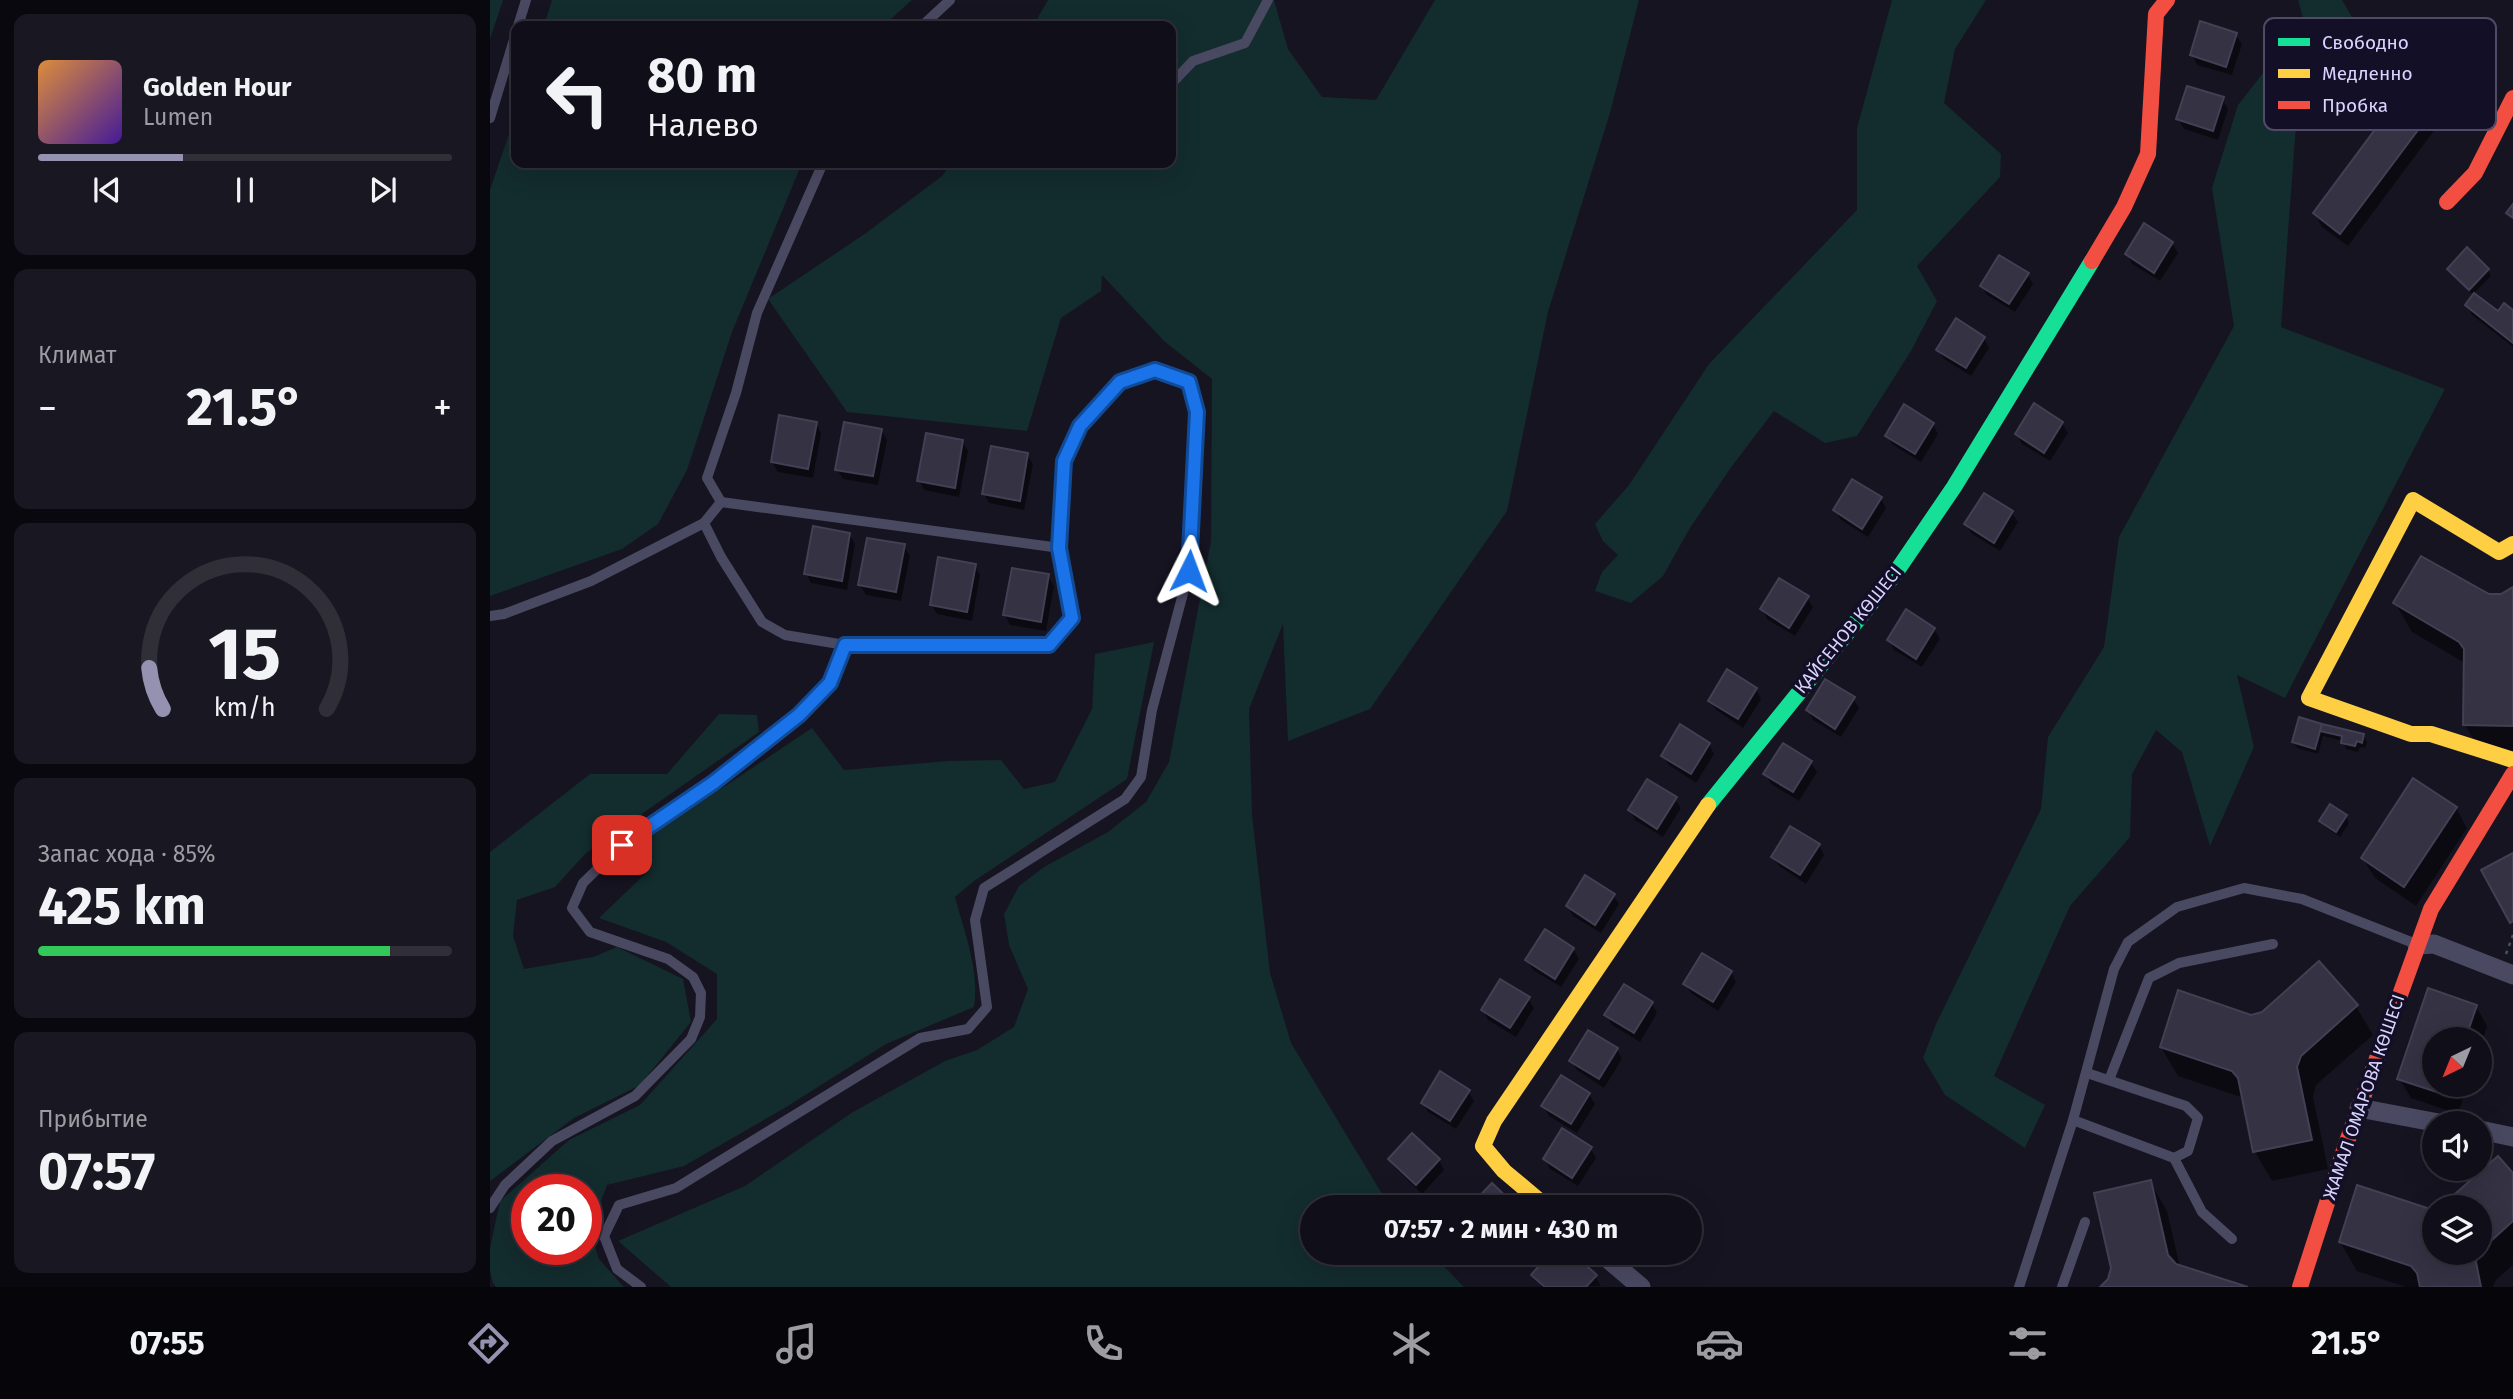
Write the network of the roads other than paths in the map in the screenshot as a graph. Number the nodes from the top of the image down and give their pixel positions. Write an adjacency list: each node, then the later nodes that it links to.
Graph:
1 (526, 0): 5 (lane)
2 (950, 0): 6 (lane)
3 (1268, 0): 8 (lane)
4 (2168, 0): 34 (street, ҚАЙСЕНОВ КӨШЕСІ)
5 (520, 21)
6 (927, 21)
7 (511, 49): 10 (lane)
8 (1176, 80)
9 (2513, 98): 12 (street)
10 (490, 118)
11 (821, 168): 13 (lane)
12 (2446, 202)
13 (721, 502): 14 (lane); 16 (lane)
14 (704, 523): 17 (lane); 18 (lane)
15 (2513, 544): 19 (street)
16 (1059, 548): 18 (lane); 39 (lane)
17 (490, 615)
18 (845, 645): 35 (lane)
19 (2513, 760)
20 (2513, 774): 22 (street, ЖАМАЛ ОМАРОВА КӨШЕСІ)
21 (2513, 799): 22 (street, ЖАМАЛ ОМАРОВА КӨШЕСІ)
22 (2431, 909): 24 (street, ЖАМАЛ ОМАРОВА КӨШЕСІ)
23 (2273, 944): 27 (lane)
24 (2417, 944): 25 (street); 26 (lane); 28 (street, ЖАМАЛ ОМАРОВА КӨШЕСІ)
25 (2513, 975)
26 (2087, 1073): 27 (lane); 30 (lane)
27 (2109, 1080): 33 (lane)
28 (2359, 1108): 29 (street); 43 (street, ЖАМАЛ ОМАРОВА КӨШЕСІ)
29 (2422, 1120)
30 (2073, 1121): 33 (lane); 41 (lane)
31 (2492, 1133): 32 (street)
32 (2513, 1137)
33 (2174, 1158): 37 (lane)
34 (1533, 1195)
35 (490, 1208)
36 (2085, 1222): 42 (lane)
37 (2232, 1239)
38 (1615, 1265): 40 (street)
39 (641, 1287)
40 (1641, 1287)
41 (2019, 1287)
42 (2062, 1287)
43 (2300, 1287)

